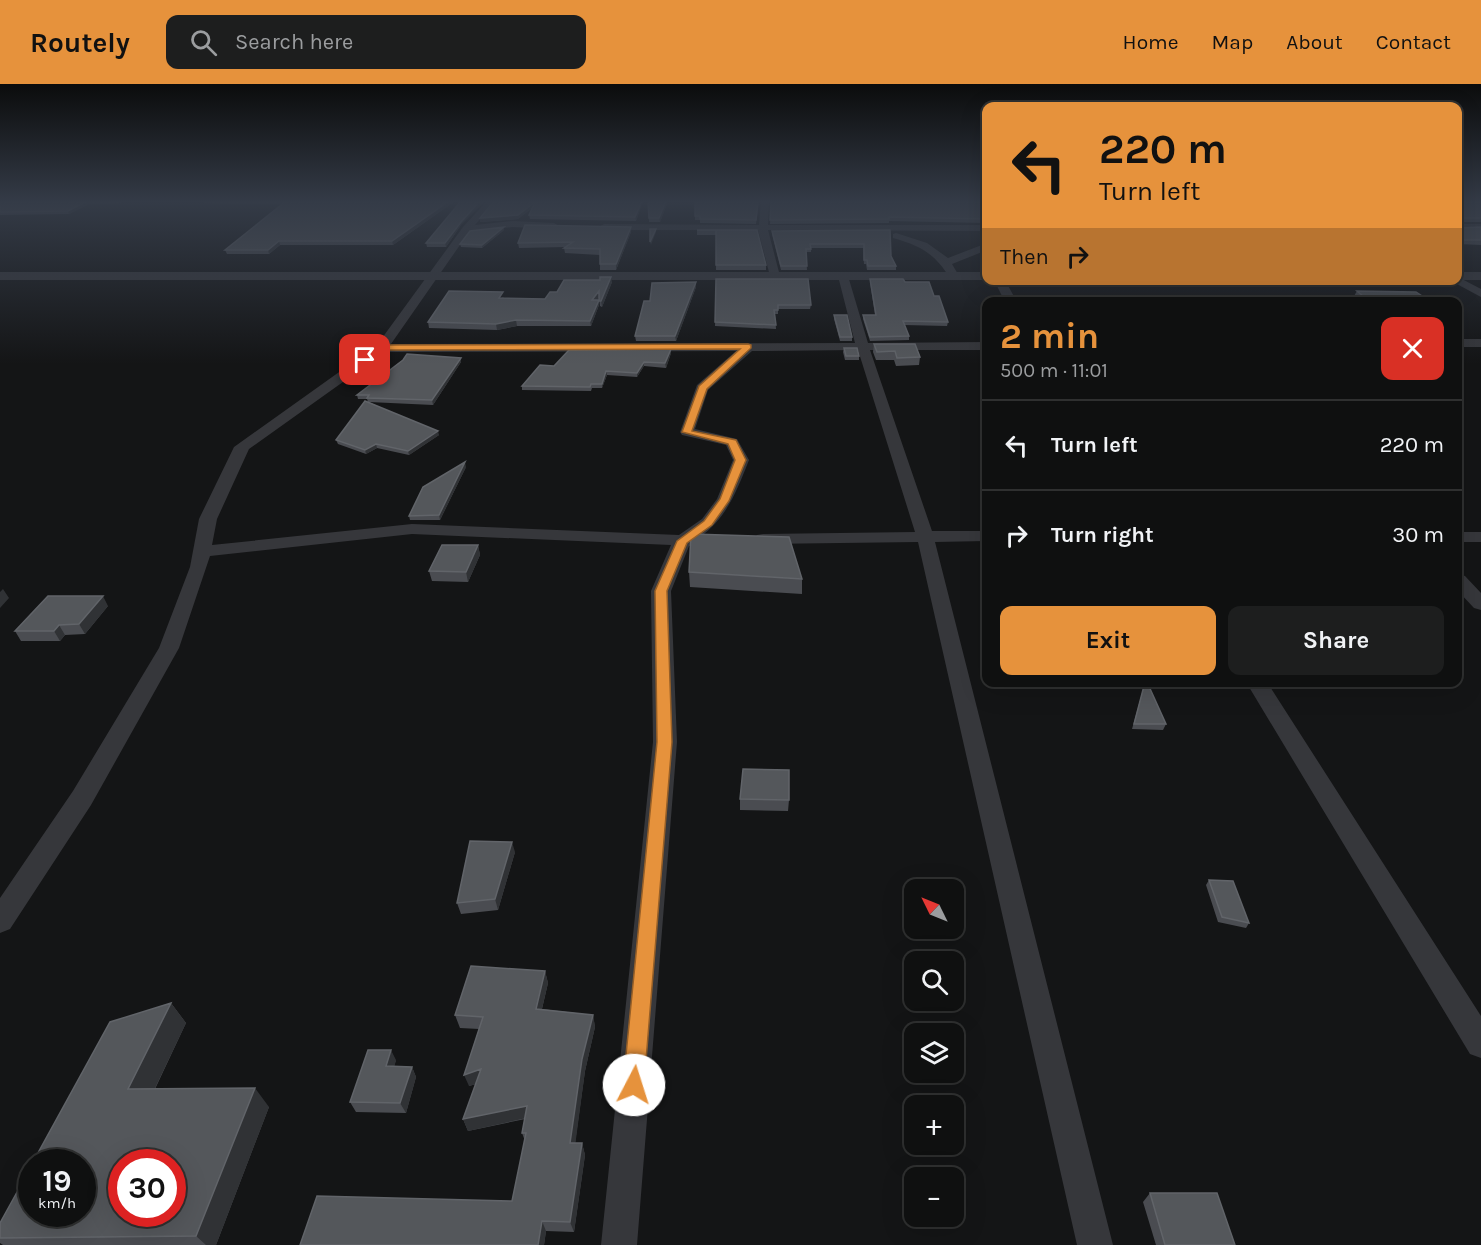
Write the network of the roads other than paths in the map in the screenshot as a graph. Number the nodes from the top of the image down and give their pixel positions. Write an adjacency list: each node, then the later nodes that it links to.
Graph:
1 (447, 255): 7 (street)
2 (770, 255): 8 (street)
3 (940, 255): 5 (street)
4 (964, 255): 5 (street)
5 (947, 262): 10 (street)
6 (0, 276): 7 (street)
7 (432, 276): 8 (street); 21 (street)
8 (775, 276): 9 (street)
9 (843, 276): 10 (street); 20 (street)
10 (954, 276): 11 (street)
11 (982, 276)
12 (1462, 276): 13 (street)
13 (1481, 276)
14 (1462, 283): 15 (street)
15 (1481, 294)
16 (1462, 343): 17 (street)
17 (1481, 343)
18 (748, 346): 20 (street); 21 (street); 28 (street)
19 (982, 346): 20 (street)
20 (863, 347): 22 (street)
21 (382, 348): 29 (street)
22 (925, 536): 23 (street); 27 (street); 36 (street)
23 (982, 536)
24 (1462, 537): 25 (street)
25 (1481, 537)
26 (717, 540): 28 (street)
27 (740, 540)
28 (682, 541): 29 (street); 35 (street)
29 (201, 552): 33 (street)
30 (1462, 584): 31 (street)
31 (1481, 604)
32 (1259, 687): 34 (street)
33 (0, 921)
34 (1481, 1043)
35 (619, 1245)
36 (1095, 1245)

